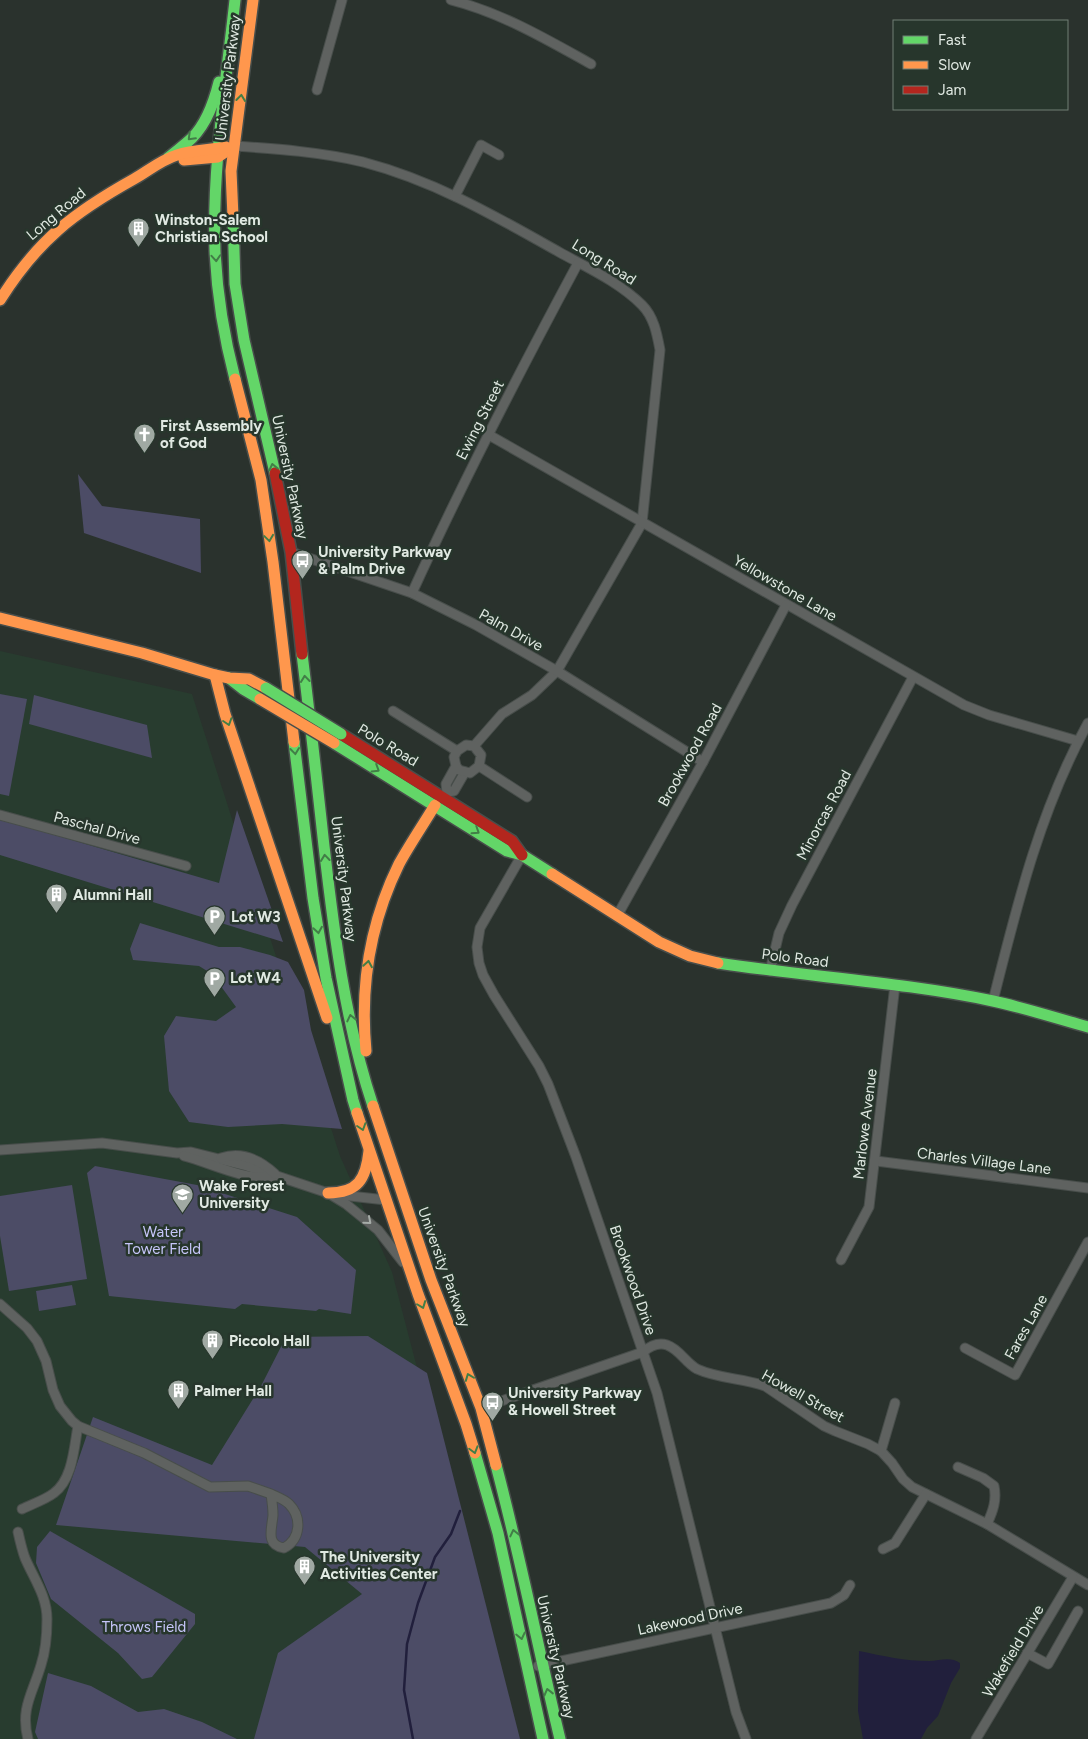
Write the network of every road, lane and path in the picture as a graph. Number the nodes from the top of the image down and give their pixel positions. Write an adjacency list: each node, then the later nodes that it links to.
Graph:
1 (234, 0): 6 (main road, University Parkway)
2 (253, 0): 9 (main road, University Parkway, one-way to 2)
3 (342, 0): 8 (street)
4 (451, 0): 5 (street)
5 (478, 3): 7 (street)
6 (228, 64): 10 (main road, University Parkway); 12 (main road, one-way to 12)
7 (591, 64)
8 (317, 90)
9 (235, 146): 10 (main road, Long Road); 14 (street, Long Road); 19 (main road, University Parkway, one-way to 9)
10 (218, 153): 12 (main road, Long Road); 13 (main road, Long Road); 48 (main road, University Parkway, one-way to 48)
11 (499, 155): 14 (street)
12 (168, 158): 13 (main road, Long Road)
13 (149, 170): 16 (main road, Long Road)
14 (455, 196): 15 (street, Long Road)
15 (578, 262): 17 (street, Ewing Street); 18 (street, Long Road)
16 (0, 300)
17 (488, 435): 18 (street, Yellowstone Lane); 20 (street, Ewing Street)
18 (642, 522): 21 (street, Yellowstone Lane); 23 (street, Long Road)
19 (291, 552): 20 (street, Palm Drive); 49 (main road, University Parkway, one-way to 19)
20 (412, 593): 23 (street, Palm Drive)
21 (786, 605): 25 (street, Yellowstone Lane); 32 (street, Brookwood Road)
22 (0, 618): 24 (main road, Polo Road)
23 (557, 671): 30 (street, Long Road); 32 (street, Palm Drive)
24 (214, 675): 28 (main road, Polo Road, bridge); 48 (main road, one-way to 48)
25 (913, 677): 29 (street, Yellowstone Lane); 44 (street, Minorcas Road)
26 (393, 711): 31 (street)
27 (1088, 723): 29 (street)
28 (338, 738): 36 (main road, Polo Road); 39 (main road, Polo Road, one-way to 39)
29 (1078, 741): 46 (street)
30 (474, 746): 31 (street); 34 (street)
31 (457, 751): 33 (street)
32 (703, 762): 43 (street, Brookwood Road)
33 (456, 766): 35 (street); 37 (street)
34 (479, 766): 35 (street); 38 (street)
35 (465, 772): 37 (street)
36 (428, 787): 37 (main road, Polo Road); 39 (main road)
37 (446, 794): 41 (main road, Polo Road)
38 (527, 797)
39 (435, 805): 41 (main road, Polo Road, one-way to 41); 49 (main road, one-way to 39)
40 (0, 816): 42 (street, Paschal Drive)
41 (522, 855): 43 (main road, Polo Road); 64 (street, Brookwood Drive)
42 (186, 866)
43 (617, 916): 44 (main road, Polo Road)
44 (770, 971): 45 (main road, Polo Road)
45 (895, 985): 46 (main road, Polo Road); 53 (street, Marlowe Avenue)
46 (993, 1001): 47 (main road, Polo Road)
47 (1088, 1027)
48 (347, 1080): 50 (main road, University Parkway, one-way to 50)
49 (377, 1116): 59 (main road, University Parkway)
50 (369, 1148): 56 (main road); 57 (main road, University Parkway)
51 (0, 1150): 52 (street)
52 (177, 1153): 54 (street); 54 (street)
53 (876, 1161): 55 (street, Charles Village Lane); 60 (street, Marlowe Avenue)
54 (277, 1176): 56 (street)
55 (1088, 1188)
56 (328, 1193): 57 (street); 61 (street, one-way to 61)
57 (386, 1200): 59 (main road); 61 (main road, University Parkway)
58 (1088, 1242): 63 (street, Fares Lane)
59 (420, 1245): 66 (main road, University Parkway, one-way to 59)
60 (841, 1260)
61 (411, 1273): 83 (main road, University Parkway, one-way to 83)
62 (0, 1304): 67 (street)
63 (965, 1348)
64 (642, 1352): 66 (street, Howell Street); 68 (street, Howell Street); 80 (street, Brookwood Drive)
65 (895, 1403): 68 (street)
66 (481, 1408): 82 (main road, University Parkway, one-way to 66)
67 (78, 1426): 70 (street); 72 (street)
68 (881, 1451): 71 (street, Howell Street)
69 (958, 1466): 73 (street)
70 (271, 1494): 70 (street)
71 (926, 1494): 73 (street, Howell Street); 75 (street)
72 (22, 1509)
73 (987, 1524): 76 (street, Howell Street)
74 (18, 1532): 84 (street)
75 (883, 1549)
76 (1073, 1577): 78 (street, Howell Street); 81 (street, Wakefield Drive)
77 (850, 1585): 80 (street, Lakewood Drive)
78 (1088, 1585)
79 (1078, 1611): 81 (street)
80 (715, 1628): 82 (street, Lakewood Drive); 87 (street, Brookwood Drive)
81 (1028, 1653): 88 (street, Wakefield Drive)
82 (542, 1665): 83 (street, Lakewood Drive); 86 (main road, University Parkway, one-way to 82)
83 (528, 1668): 85 (main road, University Parkway)
84 (28, 1739)
85 (543, 1739)
86 (560, 1739)
87 (746, 1739)
88 (976, 1739)

